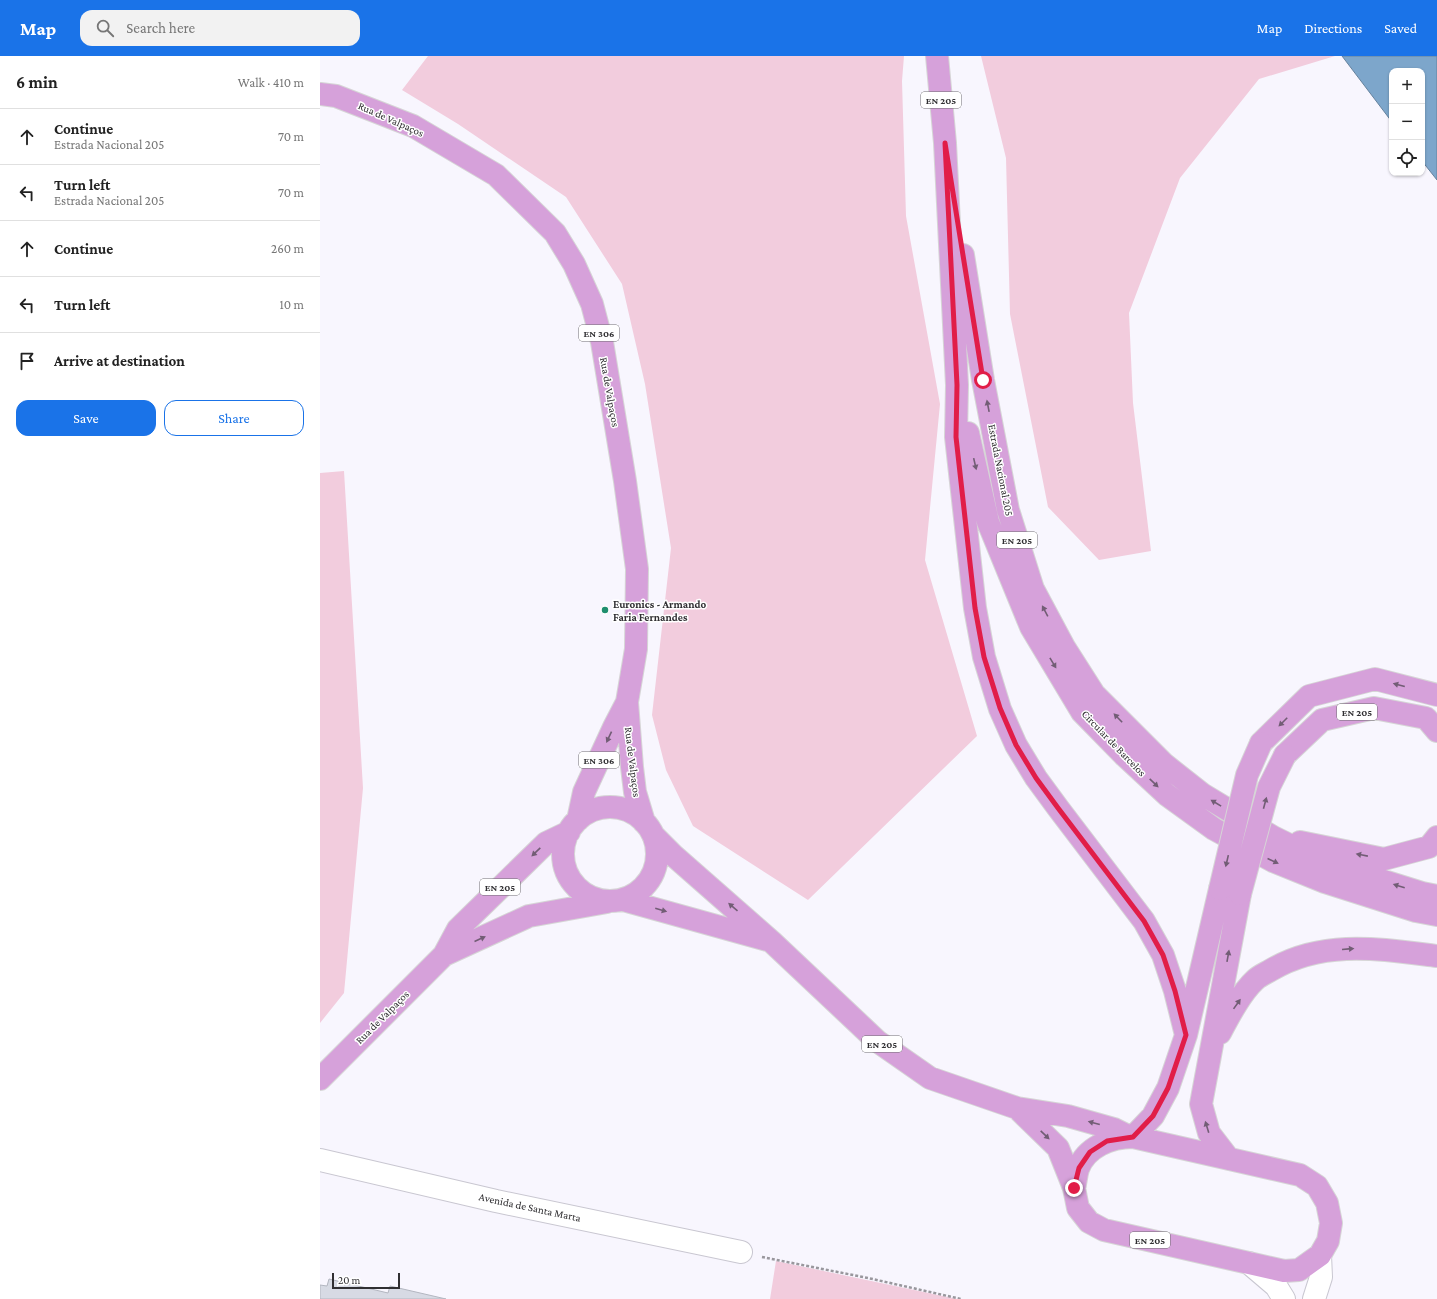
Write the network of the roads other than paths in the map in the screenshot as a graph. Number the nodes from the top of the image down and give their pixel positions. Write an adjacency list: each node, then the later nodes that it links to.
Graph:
1 (937, 56): 3 (main road, Estrada Nacional 205 / EN 205)
2 (328, 95): 6 (main road, Rua de Valpaços / EN 306)
3 (945, 143): 4 (main road, Estrada Nacional 205 / EN 205); 10 (main road, Estrada Nacional 205 / EN 205, one-way to 3)
4 (957, 385): 15 (main road, Circular de Barcelos, one-way to 15); 19 (main road, EN 205)
5 (1437, 695): 12 (main road, one-way to 12, bridge)
6 (627, 702): 8 (main road, Rua de Valpaços / EN 306, one-way to 8); 9 (main road, Rua de Valpaços / EN 306)
7 (1437, 731): 12 (main road, EN 205, one-way to 7, bridge)
8 (573, 826): 9 (main road, EN 205); 14 (main road, EN 205); 17 (main road, Rua de Valpaços / EN 205, one-way to 17)
9 (648, 828): 14 (main road, EN 205); 16 (main road, EN 205, one-way to 9)
10 (1273, 837): 11 (main road, EN 205, one-way to 10); 13 (main road, one-way to 10)
11 (1437, 838)
12 (1230, 892): 19 (main road); 20 (main road, EN 205, one-way to 12)
13 (1437, 896)
14 (616, 901): 16 (main road, EN 205, one-way to 16); 17 (main road, Rua de Valpaços / EN 205, one-way to 14)
15 (1437, 915)
16 (772, 942): 22 (main road, EN 205)
17 (444, 955): 21 (main road, Rua de Valpaços / EN 205)
18 (1437, 956): 20 (main road, one-way to 18)
19 (1186, 1035): 23 (main road)
20 (1211, 1050): 24 (main road, EN 205, one-way to 20)
21 (320, 1079)
22 (1017, 1108): 23 (main road, EN 205, one-way to 22); 26 (main road, EN 205, one-way to 26)
23 (1131, 1137): 24 (main road, EN 205); 26 (main road, EN 205)
24 (1229, 1159): 28 (main road, EN 205)
25 (320, 1160): 27 (street, Avenida de Santa Marta)
26 (1074, 1188): 29 (main road, EN 205)
27 (741, 1252)
28 (1320, 1255): 29 (main road, EN 205); 31 (street)
29 (1249, 1263): 30 (street)
30 (1284, 1299)
31 (1314, 1299)

